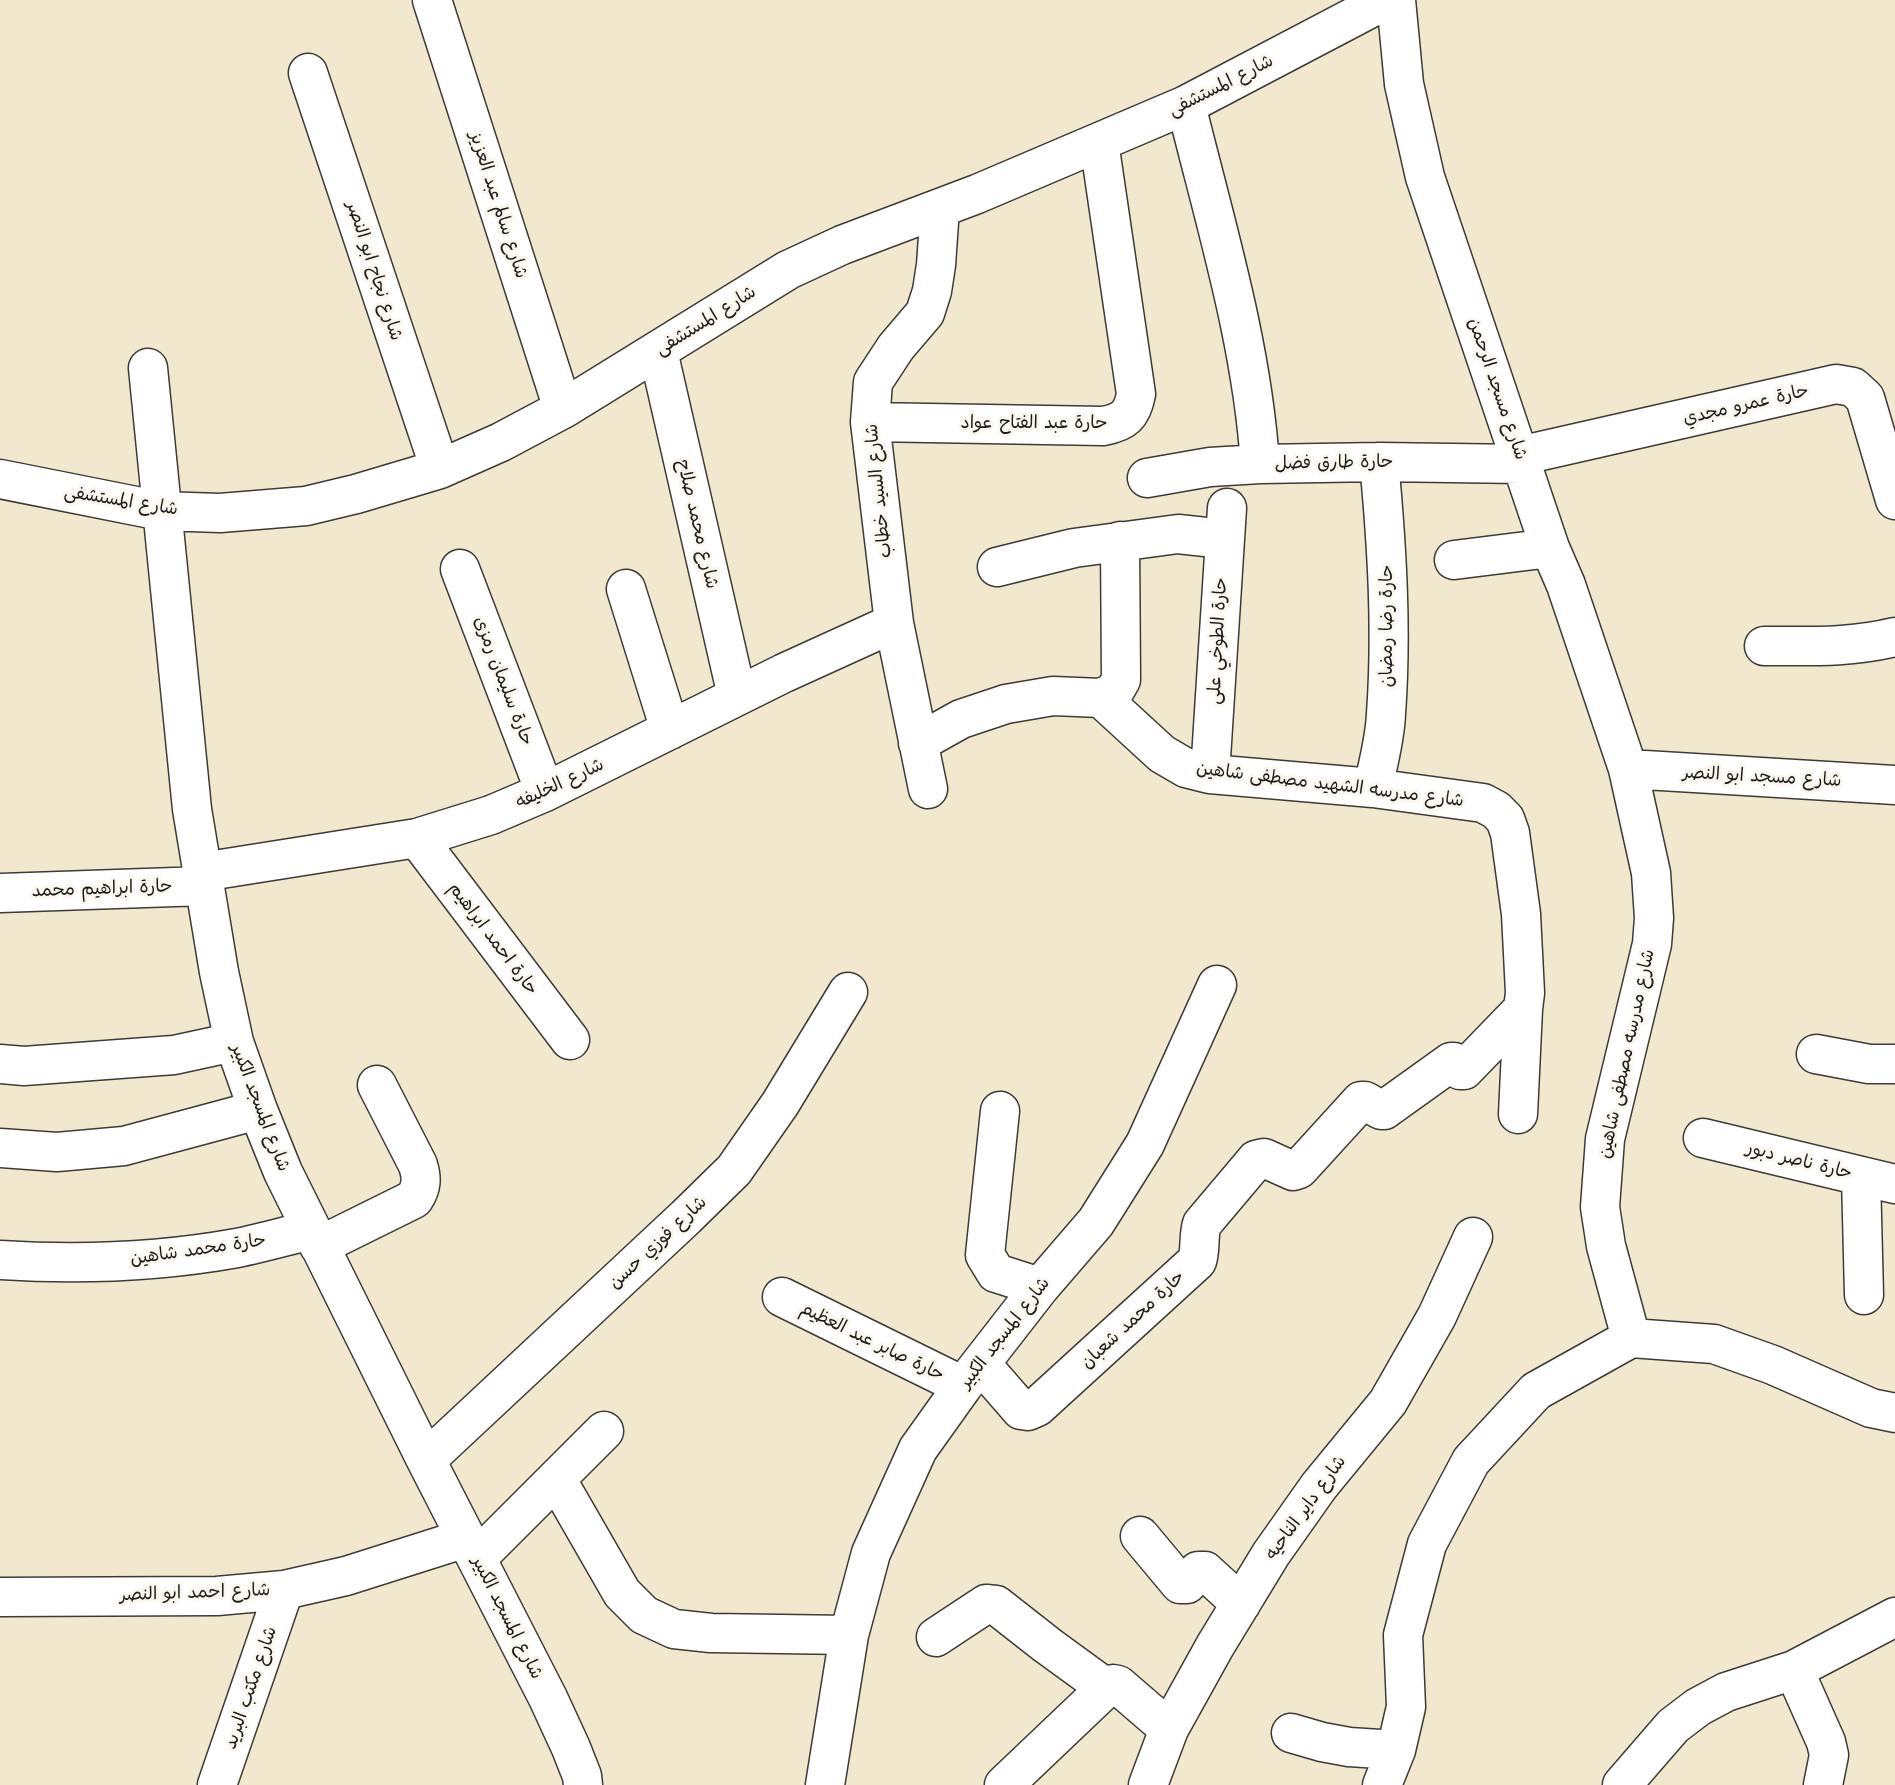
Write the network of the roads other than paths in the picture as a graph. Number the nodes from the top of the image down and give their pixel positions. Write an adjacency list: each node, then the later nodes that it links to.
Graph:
1 (432, 0): 10 (street, شارع سالم عبد العزيز)
2 (1386, 0): 5 (street, شارع المستشفى)
3 (1396, 0): 13 (street, شارع مسجد الرحمن)
4 (309, 73): 16 (street, شارع نجاح ابو النصر)
5 (1186, 105): 6 (street, شارع المستشفى); 15 (street)
6 (1099, 142): 7 (street, شارع المستشفى); 11 (street, حارة عبد الفتاح عواد)
7 (940, 208): 8 (street, شارع المستشفى); 11 (street, شارع السيد خطاب)
8 (657, 351): 10 (street, شارع المستشفى); 30 (street, شارع محمد صلاح)
9 (148, 368): 20 (street, شارع المسجد الكبير)
10 (563, 409): 16 (street, شارع المستشفى)
11 (870, 422): 27 (street, شارع السيد خطاب)
12 (1887, 444): 13 (street, حارة عمرو مجدي); 19 (street, حارة عمرو مجدي)
13 (1521, 460): 14 (street, حارة طارق فضل); 22 (street, شارع مسجد الرحمن)
14 (1379, 462): 15 (street, حارة طارق فضل); 37 (street, حارة رضا رمضان)
15 (1260, 464): 17 (street, حارة طارق فضل)
16 (440, 469): 20 (street, شارع المستشفى)
17 (1147, 478)
18 (0, 479): 20 (street, شارع المستشفى)
19 (1895, 500)
20 (162, 511): 41 (street, شارع المسجد الكبير)
21 (1120, 541): 24 (street); 31 (street); 35 (street, حارة الطوخي على)
22 (1550, 548): 23 (street); 34 (street, شارع مسجد الرحمن)
23 (1454, 561)
24 (997, 567)
25 (460, 569): 39 (street, حارة سليمان رمزى)
26 (626, 589): 32 (street)
27 (894, 623): 30 (street, شارع الخليفه); 33 (street, شارع السيد خطاب)
28 (1895, 637): 29 (street)
29 (1763, 646)
30 (737, 696): 32 (street, شارع الخليفه)
31 (1101, 698): 33 (street); 35 (street, شارع مدرسه الشهيد مصطفى شاهين)
32 (670, 730): 39 (street, شارع الخليفه)
33 (918, 743): 38 (street, شارع السيد خطاب)
34 (1628, 769): 36 (street, شارع مسجد ابو النصر); 64 (street, شارع مدرسه مصطفى شاهين)
35 (1210, 774): 37 (street, شارع مدرسه الشهيد مصطفى شاهين)
36 (1885, 779)
37 (1373, 788): 45 (street, شارع مدرسه الشهيد مصطفى شاهين)
38 (929, 789)
39 (545, 792): 40 (street, شارع الخليفه)
40 (417, 838): 41 (street, شارع الخليفه); 46 (street, حارة احمد ابراهيم)
41 (203, 879): 42 (street, حارة ابراهيم محمد); 47 (street, شارع المسجد الكبير)
42 (0, 892)
43 (1217, 985): 61 (street, شارع المسجد الكبير)
44 (848, 992): 68 (street, شارع فوزي حسن)
45 (1523, 1009): 54 (street); 65 (street, حارة محمد شعبان)
46 (570, 1040)
47 (234, 1042): 49 (street); 52 (street, شارع المسجد الكبير)
48 (1816, 1054): 50 (street)
49 (0, 1064)
50 (1895, 1064)
51 (377, 1085): 59 (street, حارة محمد شاهين)
52 (258, 1110): 56 (street); 59 (street, شارع المسجد الكبير)
53 (1000, 1111): 61 (street)
54 (1518, 1114)
55 (1703, 1138): 57 (street, حارة ناصر دبور)
56 (0, 1148)
57 (1878, 1181): 62 (street)
58 (1472, 1237): 74 (street, شارع داير الناحيه)
59 (315, 1238): 60 (street, حارة محمد شاهين); 68 (street, شارع المسجد الكبير)
60 (0, 1260)
61 (1040, 1287): 65 (street, شارع المسجد الكبير)
62 (1864, 1295)
63 (782, 1297): 65 (street, حارة صابر عبد العظيم)
64 (1632, 1338): 66 (street); 82 (street)
65 (972, 1375): 76 (street, شارع المسجد الكبير)
66 (1895, 1413)
67 (604, 1431): 69 (street)
68 (426, 1460): 71 (street, شارع المسجد الكبير)
69 (557, 1480): 71 (street); 76 (street)
70 (1140, 1536): 74 (street)
71 (472, 1548): 72 (street, شارع احمد ابو النصر); 84 (street, شارع المسجد الكبير)
72 (284, 1590): 73 (street, شارع احمد ابو النصر); 83 (street, شارع مكتب البريد)
73 (0, 1597)
74 (1241, 1604): 80 (street, شارع داير الناحيه)
75 (1895, 1617): 78 (street)
76 (849, 1635): 85 (street, شارع المسجد الكبير)
77 (936, 1637): 79 (street)
78 (1794, 1670): 89 (street); 90 (street)
79 (1106, 1688): 80 (street); 86 (street)
80 (1169, 1729): 87 (street, شارع داير الناحيه)
81 (1291, 1733): 82 (street)
82 (1396, 1750): 88 (street)
83 (217, 1785)
84 (583, 1785)
85 (825, 1785)
86 (1004, 1785)
87 (1148, 1785)
88 (1382, 1785)
89 (1622, 1785)
90 (1823, 1785)

